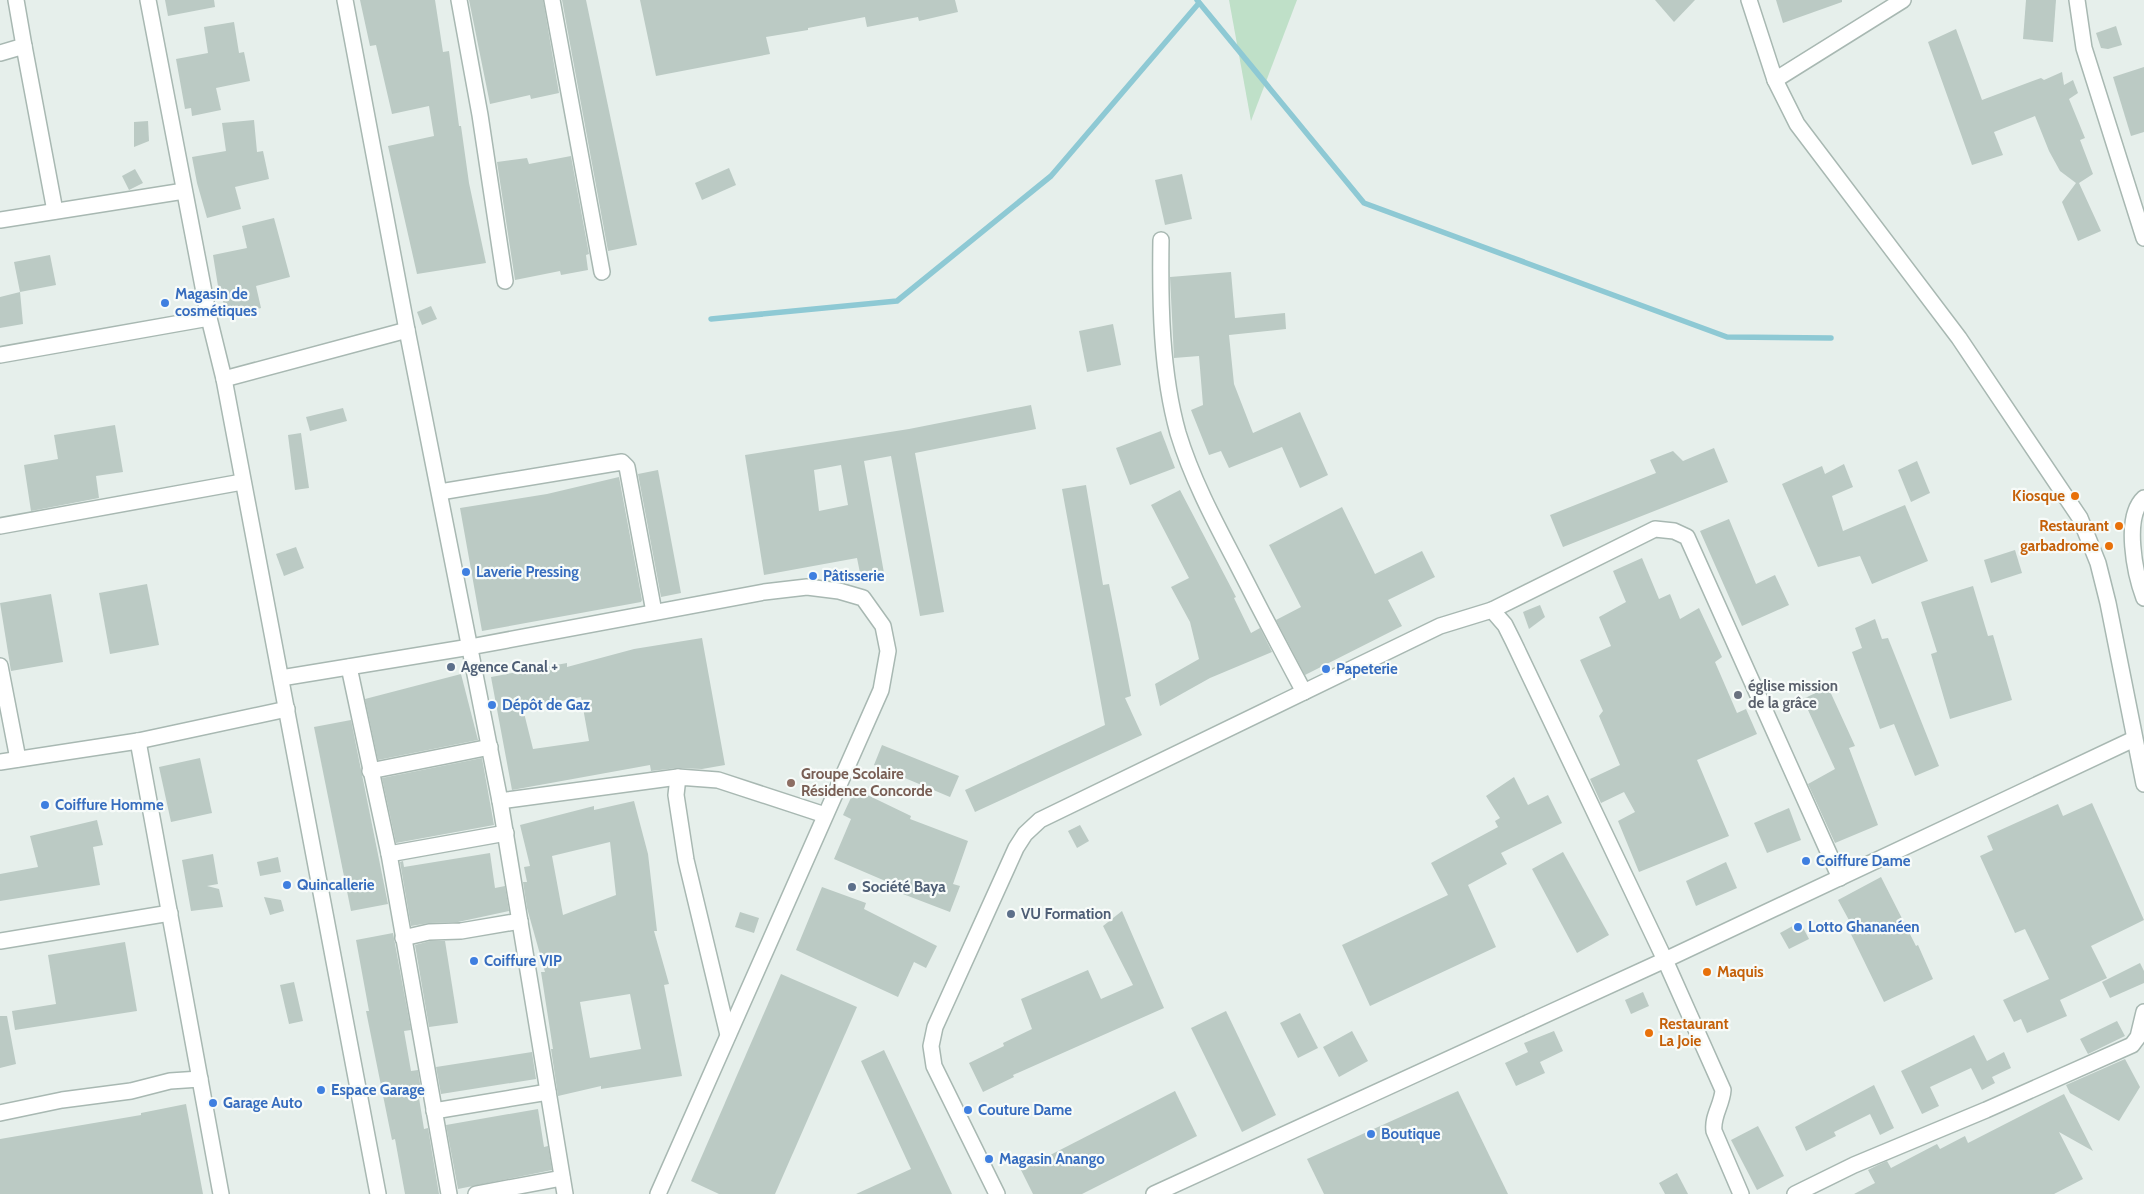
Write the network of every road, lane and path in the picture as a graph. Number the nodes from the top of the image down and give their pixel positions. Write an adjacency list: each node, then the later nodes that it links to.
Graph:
1 (16, 0): 9 (street)
2 (148, 0): 12 (street)
3 (345, 0): 20 (street)
4 (459, 0): 18 (street)
5 (552, 0): 17 (street)
6 (1748, 0): 11 (street)
7 (1903, 0): 11 (street)
8 (2077, 0): 15 (street)
9 (24, 46): 10 (street); 13 (street)
10 (0, 53)
11 (1776, 80): 36 (street)
12 (184, 191): 13 (street); 19 (street)
13 (55, 211): 14 (street)
14 (0, 220)
15 (2144, 238)
16 (1161, 240): 34 (street)
17 (602, 272)
18 (505, 281)
19 (209, 318): 21 (street); 22 (street)
20 (407, 330): 22 (street); 24 (street)
21 (0, 355)
22 (224, 379): 23 (street)
23 (242, 482): 26 (street); 33 (street)
24 (440, 492): 29 (street); 30 (street)
25 (2144, 498): 27 (street)
26 (0, 526)
27 (2144, 598)
28 (1492, 610): 34 (street); 48 (street); 53 (street)
29 (654, 612): 30 (street); 45 (street)
30 (470, 647): 32 (street); 38 (street)
31 (0, 666): 39 (street)
32 (349, 667): 33 (street); 41 (street)
33 (281, 678): 35 (street)
34 (1304, 692): 67 (street)
35 (287, 708): 37 (street); 62 (street)
36 (2134, 739): 43 (street); 48 (street)
37 (138, 741): 39 (street); 49 (street)
38 (490, 747): 41 (street); 44 (street)
39 (18, 759): 40 (street)
40 (0, 762)
41 (370, 771): 47 (street)
42 (678, 777): 44 (street); 45 (street); 55 (street)
43 (2144, 784)
44 (500, 801): 46 (street)
45 (826, 814): 55 (street)
46 (506, 834): 47 (street); 50 (street)
47 (389, 854): 51 (street)
48 (1840, 878): 53 (street)
49 (170, 913): 52 (street); 56 (street)
50 (520, 920): 51 (street); 57 (street)
51 (403, 938): 58 (street)
52 (0, 941)
53 (1665, 960): 68 (street); 69 (street)
54 (2144, 1012): 70 (street)
55 (728, 1035): 66 (street)
56 (200, 1079): 59 (street); 61 (street)
57 (548, 1092): 58 (street); 60 (street)
58 (434, 1111): 63 (street)
59 (0, 1112)
60 (562, 1178): 64 (street); 65 (street)
61 (221, 1194)
62 (378, 1194)
63 (449, 1194)
64 (476, 1194)
65 (565, 1194)
66 (658, 1194)
67 (998, 1194)
68 (1154, 1194)
69 (1741, 1194)
70 (1795, 1194)

